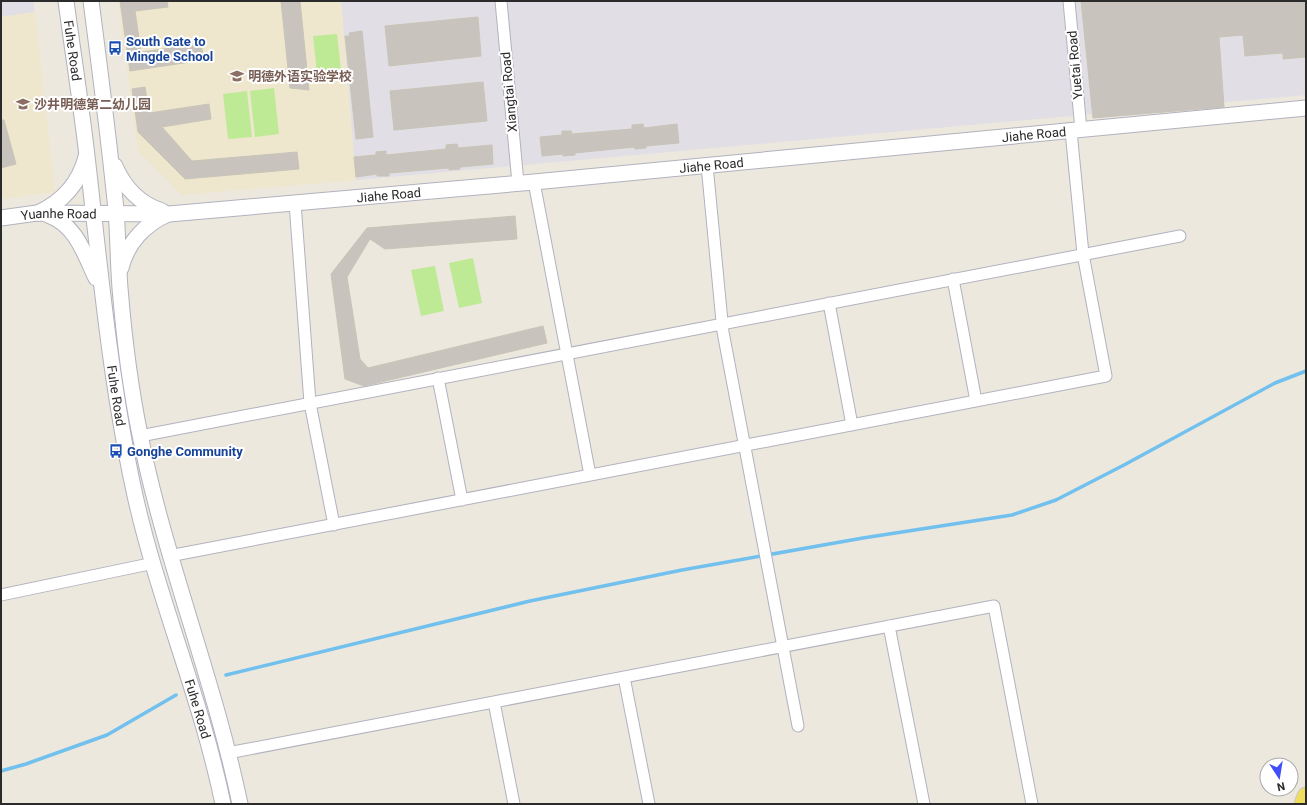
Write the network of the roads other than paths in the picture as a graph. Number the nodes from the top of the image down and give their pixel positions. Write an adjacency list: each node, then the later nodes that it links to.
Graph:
1 (66, 1): 8 (main road, Fuhe Road)
2 (91, 1): 7 (main road, Fuhe Road)
3 (501, 1): 11 (street, Xiangtai Road)
4 (1069, 1): 6 (street, Yuetai Road)
5 (1306, 108): 6 (main road, Jiahe Road)
6 (1076, 130): 9 (main road, Jiahe Road); 19 (street, Yuetai Road)
7 (110, 151): 14 (main road, Fuhe Road); 16 (main road)
8 (86, 154): 13 (main road); 15 (main road, Fuhe Road)
9 (707, 166): 10 (main road, Jiahe Road); 24 (street)
10 (534, 182): 11 (main road, Jiahe Road); 25 (street)
11 (518, 184): 12 (main road, Jiahe Road)
12 (295, 203): 16 (main road, Jiahe Road); 28 (street)
13 (37, 213): 15 (main road, Yuanhe Road); 17 (main road, Yuanhe Road); 22 (main road)
14 (116, 213): 15 (main road, Yuanhe Road); 16 (main road, Jiahe Road); 20 (main road, Fuhe Road)
15 (93, 214): 22 (main road, Fuhe Road)
16 (168, 214): 20 (main road)
17 (1, 218)
18 (1180, 236): 19 (street)
19 (1083, 254): 21 (street); 27 (street, Yuetai Road)
20 (119, 277): 30 (main road, Fuhe Road)
21 (953, 279): 23 (street); 27 (street)
22 (101, 287): 36 (main road, Fuhe Road)
23 (829, 303): 24 (street); 29 (street)
24 (722, 324): 25 (street); 31 (street)
25 (566, 354): 26 (street); 32 (street)
26 (438, 378): 28 (street); 33 (street)
27 (976, 401): 29 (street)
28 (310, 403): 30 (street); 34 (street)
29 (852, 425): 31 (street)
30 (140, 436): 35 (main road, Fuhe Road)
31 (745, 446): 32 (street); 39 (street)
32 (590, 476): 33 (street)
33 (462, 500): 34 (street)
34 (334, 525): 35 (street)
35 (170, 556): 43 (main road, Fuhe Road)
36 (154, 563): 37 (street); 45 (main road, Fuhe Road)
37 (1, 595)
38 (890, 626): 39 (street); 49 (street); 50 (street)
39 (783, 646): 40 (street); 42 (street)
40 (624, 677): 41 (street); 48 (street)
41 (494, 702): 43 (street); 47 (street)
42 (798, 726)
43 (228, 753): 46 (main road, Fuhe Road)
44 (1306, 796): 51 (main road)
45 (223, 804)
46 (240, 804)
47 (514, 804)
48 (649, 804)
49 (924, 804)
50 (1032, 804)
51 (1303, 804)

